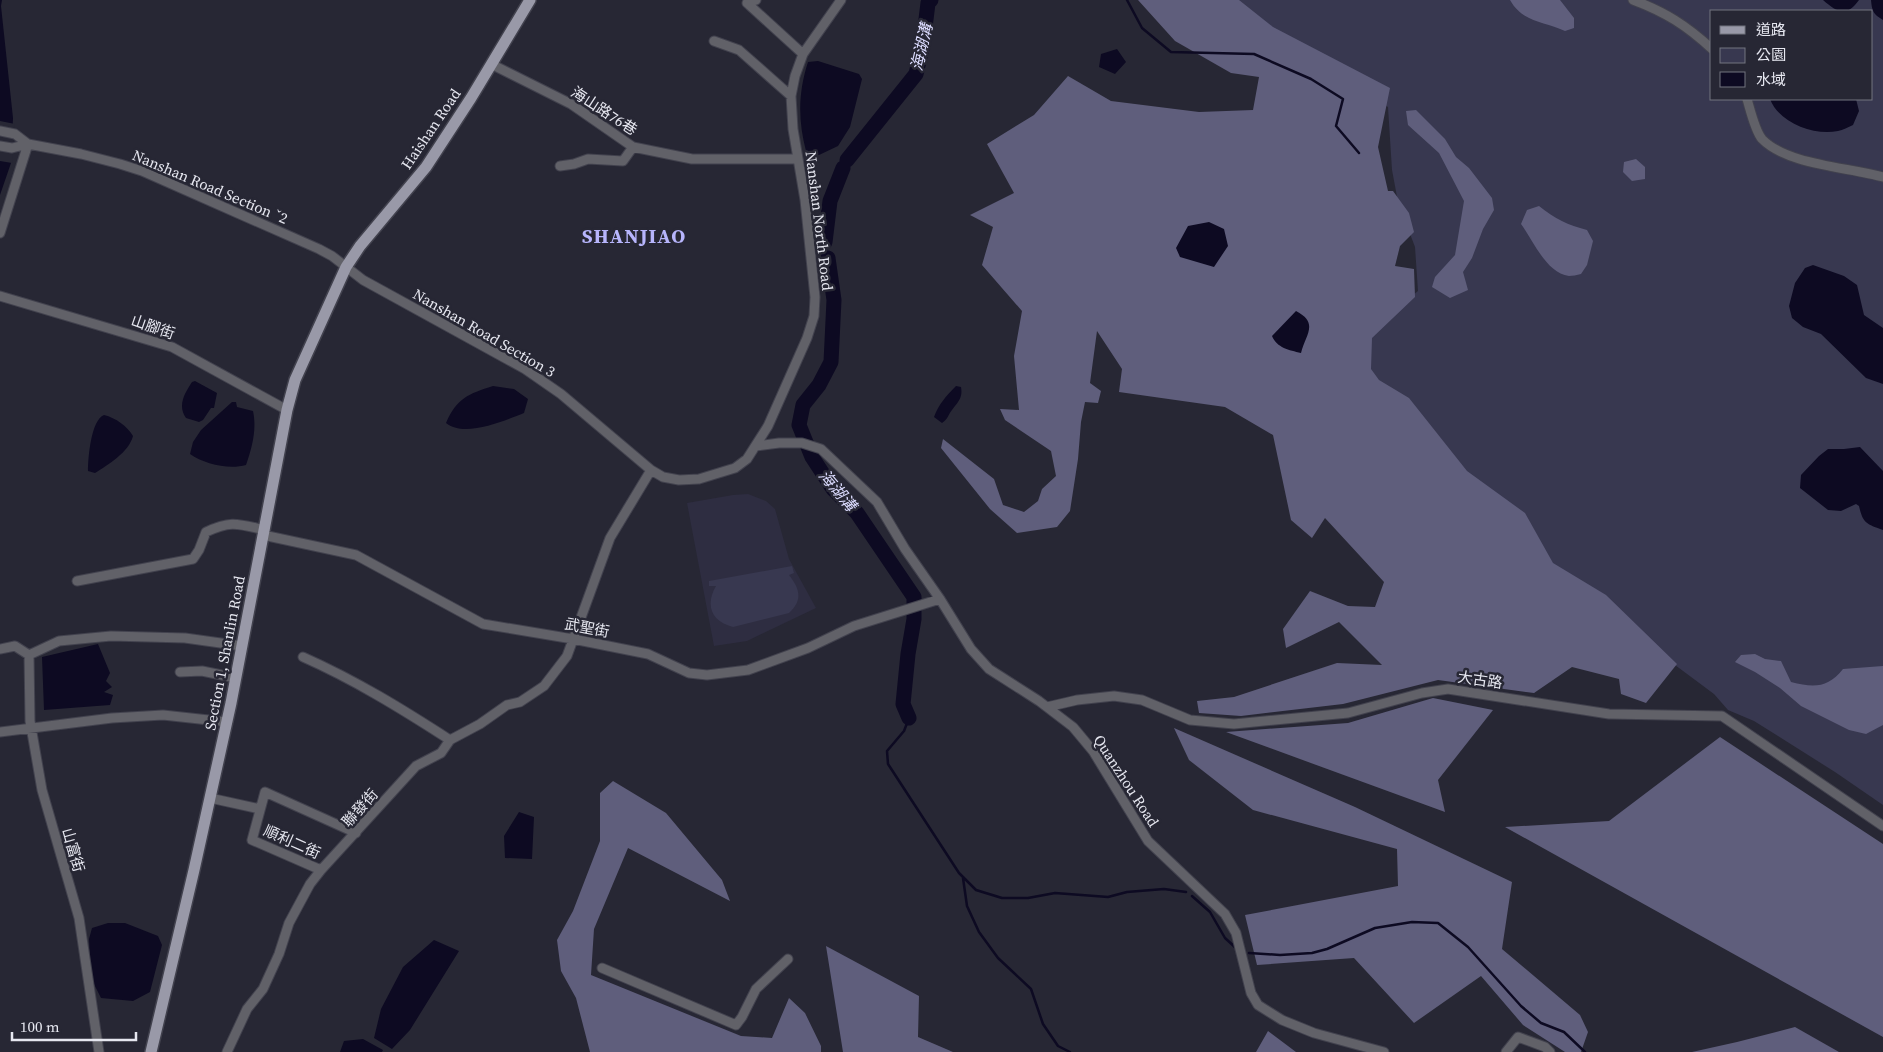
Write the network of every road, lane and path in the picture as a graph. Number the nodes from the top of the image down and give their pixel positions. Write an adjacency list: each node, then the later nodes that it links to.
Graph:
1 (530, 0): 8 (main road, Haishan Road)
2 (756, 0): 7 (street)
3 (841, 0): 7 (street, Nanshan North Road)
4 (1633, 0): 6 (street)
5 (714, 41): 9 (street)
6 (1710, 47)
7 (803, 54): 9 (street, Nanshan North Road)
8 (491, 64): 14 (street, 海山路76巷); 19 (main road, Haishan Road)
9 (791, 96): 15 (street, Nanshan North Road)
10 (1747, 100): 17 (street)
11 (0, 131): 12 (street)
12 (28, 144): 13 (street); 18 (street); 19 (street, Nanshan Road Section ˇ2)
13 (0, 146)
14 (633, 147): 15 (street, 海山路76巷); 16 (street)
15 (798, 160): 22 (street, Nanshan North Road)
16 (560, 166)
17 (1883, 177)
18 (0, 233)
19 (346, 267): 21 (main road, Section 1, Shanlin Road); 23 (street, Nanshan Road Section 3)
20 (0, 296): 21 (street, 山腳街)
21 (287, 410): 24 (main road, Section 1, Shanlin Road)
22 (756, 446): 23 (street, Nanshan Road Section 3); 26 (street, Quanzhou Road)
23 (651, 470): 27 (street, 聯發街)
24 (264, 532): 25 (street, 武聖街); 27 (street, 武聖街); 28 (main road, Section 1, Shanlin Road)
25 (77, 581)
26 (940, 599): 27 (street, 武聖街); 34 (street, Quanzhou Road)
27 (573, 639): 38 (street, 聯發街)
28 (242, 646): 30 (street); 33 (main road, Section 1, Shanlin Road)
29 (0, 648): 30 (street)
30 (28, 655): 36 (street, 山富街)
31 (303, 657): 38 (street)
32 (180, 672): 33 (street)
33 (236, 678): 35 (main road, Section 1, Shanlin Road)
34 (1047, 707): 41 (street, 大古路); 49 (street, Quanzhou Road)
35 (227, 722): 36 (street); 39 (main road, Section 1, Shanlin Road)
36 (32, 728): 37 (street); 46 (street, 山富街)
37 (0, 732)
38 (450, 740): 42 (street, 聯發街)
39 (210, 798): 40 (street); 47 (main road, Section 1, Shanlin Road)
40 (260, 809): 42 (street); 43 (street, 順利二街)
41 (1883, 826)
42 (356, 833): 43 (street, 聯發街)
43 (321, 870): 48 (street, 聯發街)
44 (788, 959): 45 (street)
45 (602, 968)
46 (99, 1052)
47 (151, 1052)
48 (227, 1052)
49 (1384, 1052)
50 (1506, 1052): 51 (street)
51 (1550, 1052)

